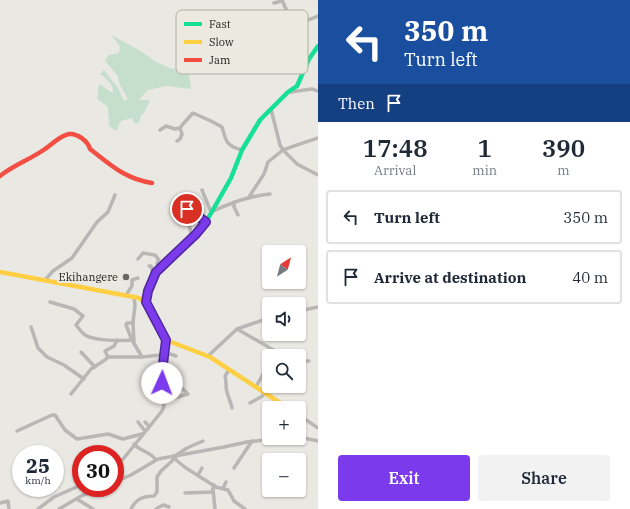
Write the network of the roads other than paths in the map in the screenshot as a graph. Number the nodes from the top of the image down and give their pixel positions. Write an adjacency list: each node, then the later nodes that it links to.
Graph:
1 (282, 0): 2 (street); 3 (street)
2 (274, 3)
3 (287, 10)
4 (318, 16): 5 (street)
5 (308, 20)
6 (318, 46): 7 (street)
7 (308, 61)
8 (303, 74): 10 (street)
9 (318, 91): 10 (street)
10 (288, 92): 11 (street)
11 (271, 109): 16 (street); 17 (street)
12 (180, 128): 13 (street); 15 (street); 16 (street)
13 (160, 130)
14 (318, 138): 17 (street)
15 (177, 140)
16 (242, 150): 27 (street)
17 (283, 150): 18 (street); 24 (street)
18 (318, 175)
19 (0, 176): 20 (street)
20 (152, 183)
21 (202, 190): 27 (street)
22 (270, 194): 24 (street)
23 (115, 195): 37 (street)
24 (249, 198): 25 (street)
25 (234, 202): 27 (street); 28 (street)
26 (187, 209): 29 (street)
27 (211, 212): 30 (street)
28 (238, 215)
29 (199, 217): 30 (street); 31 (street)
30 (206, 222): 31 (street)
31 (192, 238): 34 (street)
32 (138, 259): 34 (street)
33 (149, 266): 34 (street)
34 (157, 271): 38 (street)
35 (0, 272): 37 (street)
36 (138, 278): 39 (street)
37 (46, 280): 39 (street)
38 (147, 294): 41 (street); 43 (street)
39 (126, 296): 40 (street)
40 (134, 297): 41 (street); 47 (street)
41 (139, 298): 43 (street)
42 (50, 302): 50 (street)
43 (146, 302): 51 (street)
44 (318, 307): 45 (street)
45 (306, 310)
46 (262, 320): 49 (street)
47 (133, 323): 52 (street); 52 (street)
48 (31, 327): 65 (street)
49 (237, 329): 53 (street); 57 (street)
50 (118, 340): 52 (street); 58 (street)
51 (166, 340): 55 (street); 57 (street)
52 (133, 341): 59 (street)
53 (274, 349)
54 (81, 352): 62 (street)
55 (164, 354): 56 (street); 59 (street); 67 (street)
56 (176, 356)
57 (208, 356): 63 (street)
58 (108, 357): 59 (street); 62 (street)
59 (142, 357)
60 (306, 361): 61 (street)
61 (310, 361)
62 (95, 367): 65 (street)
63 (229, 370): 68 (street); 77 (street)
64 (262, 376): 68 (street)
65 (84, 379): 73 (street)
66 (154, 379): 67 (street)
67 (162, 381): 69 (street); 74 (street)
68 (256, 387): 70 (street)
69 (163, 390): 71 (street); 74 (street)
70 (262, 391)
71 (156, 393)
72 (265, 393): 75 (street); 76 (street)
73 (71, 394)
74 (164, 401): 81 (street)
75 (277, 401)
76 (250, 403)
77 (232, 408)
78 (306, 420): 82 (street)
79 (138, 422): 84 (street)
80 (145, 422): 81 (street)
81 (149, 426): 84 (street)
82 (318, 428)
83 (17, 431): 84 (street)
84 (144, 432): 90 (street)
85 (306, 438): 89 (street)
86 (262, 440): 88 (street)
87 (203, 441): 91 (street)
88 (252, 441): 91 (street); 95 (street)
89 (318, 441)
90 (134, 444): 92 (street); 93 (street)
91 (174, 456): 93 (street); 96 (street); 112 (street)
92 (124, 458)
93 (156, 460): 97 (street)
94 (202, 468): 96 (street)
95 (234, 468)
96 (198, 475): 99 (street)
97 (124, 478)
98 (226, 482): 100 (street)
99 (214, 487): 100 (street); 102 (street); 114 (street)
100 (223, 488): 106 (street)
101 (72, 489): 109 (street)
102 (185, 493)
103 (80, 497): 104 (street)
104 (77, 499): 110 (street); 111 (street)
105 (0, 503): 108 (street)
106 (238, 504): 115 (street); 116 (street)
107 (169, 507): 113 (street)
108 (9, 509)
109 (38, 509)
110 (60, 509)
111 (93, 509)
112 (131, 509)
113 (156, 509)
114 (215, 509)
115 (238, 509)
116 (245, 509)

